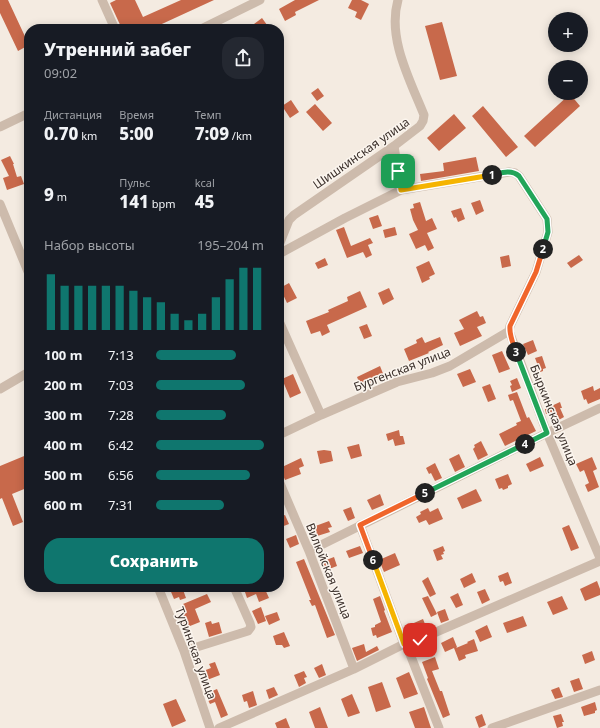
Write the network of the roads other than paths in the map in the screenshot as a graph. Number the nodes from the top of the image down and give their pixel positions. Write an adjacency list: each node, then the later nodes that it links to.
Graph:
1 (102, 0): 4 (street)
2 (260, 0): 5 (street)
3 (398, 0): 8 (street, Шишкинская улица)
4 (113, 24)
5 (211, 24)
6 (24, 115): 7 (street)
7 (0, 127)
8 (394, 146): 9 (street); 11 (street, Шишкинская улица)
9 (401, 190): 12 (street); 14 (street)
10 (0, 204): 13 (street)
11 (284, 232)
12 (284, 251)
13 (24, 262)
14 (509, 331): 19 (street, Бургенская улица); 21 (street, Быркинская улица)
15 (284, 332): 19 (street)
16 (24, 375): 17 (street)
17 (0, 389)
18 (600, 408): 21 (street)
19 (321, 415): 20 (street, Бургенская улица)
20 (284, 433)
21 (547, 433): 23 (street); 25 (street, Быркинская улица)
22 (284, 494): 24 (street, Вилюйская улица)
23 (360, 525): 24 (street); 28 (street)
24 (309, 551): 30 (street, Вилюйская улица)
25 (600, 559): 28 (street)
26 (160, 592): 29 (street, Туринская улица)
27 (236, 592): 29 (street)
28 (404, 644): 30 (street); 34 (street)
29 (184, 651): 32 (street, Туринская улица)
30 (354, 669): 33 (street)
31 (600, 690): 35 (street)
32 (210, 728)
33 (219, 728)
34 (439, 728)
35 (492, 728)

